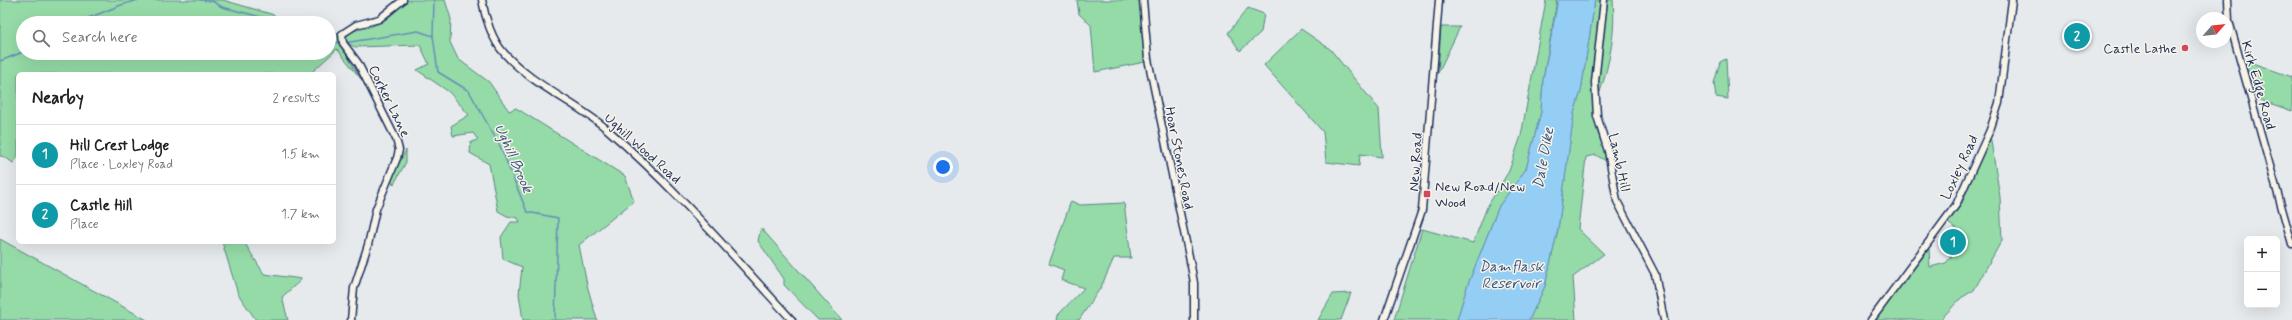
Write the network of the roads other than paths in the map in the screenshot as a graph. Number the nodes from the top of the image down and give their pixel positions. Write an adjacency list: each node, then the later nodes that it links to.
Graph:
1 (403, 0): 9 (street, Corker Lane)
2 (482, 0): 10 (street, Ughill Wood Road)
3 (1143, 0): 11 (street, Hoar Stones Road)
4 (1439, 0): 12 (street, New Road)
5 (1604, 0): 13 (street, Lamb Hill)
6 (2012, 0): 14 (street, Loxley Road)
7 (2228, 0): 8 (street, Kirk Edge Road)
8 (2292, 244)
9 (351, 320)
10 (792, 320)
11 (1194, 320)
12 (1384, 320)
13 (1664, 320)
14 (1871, 320)

